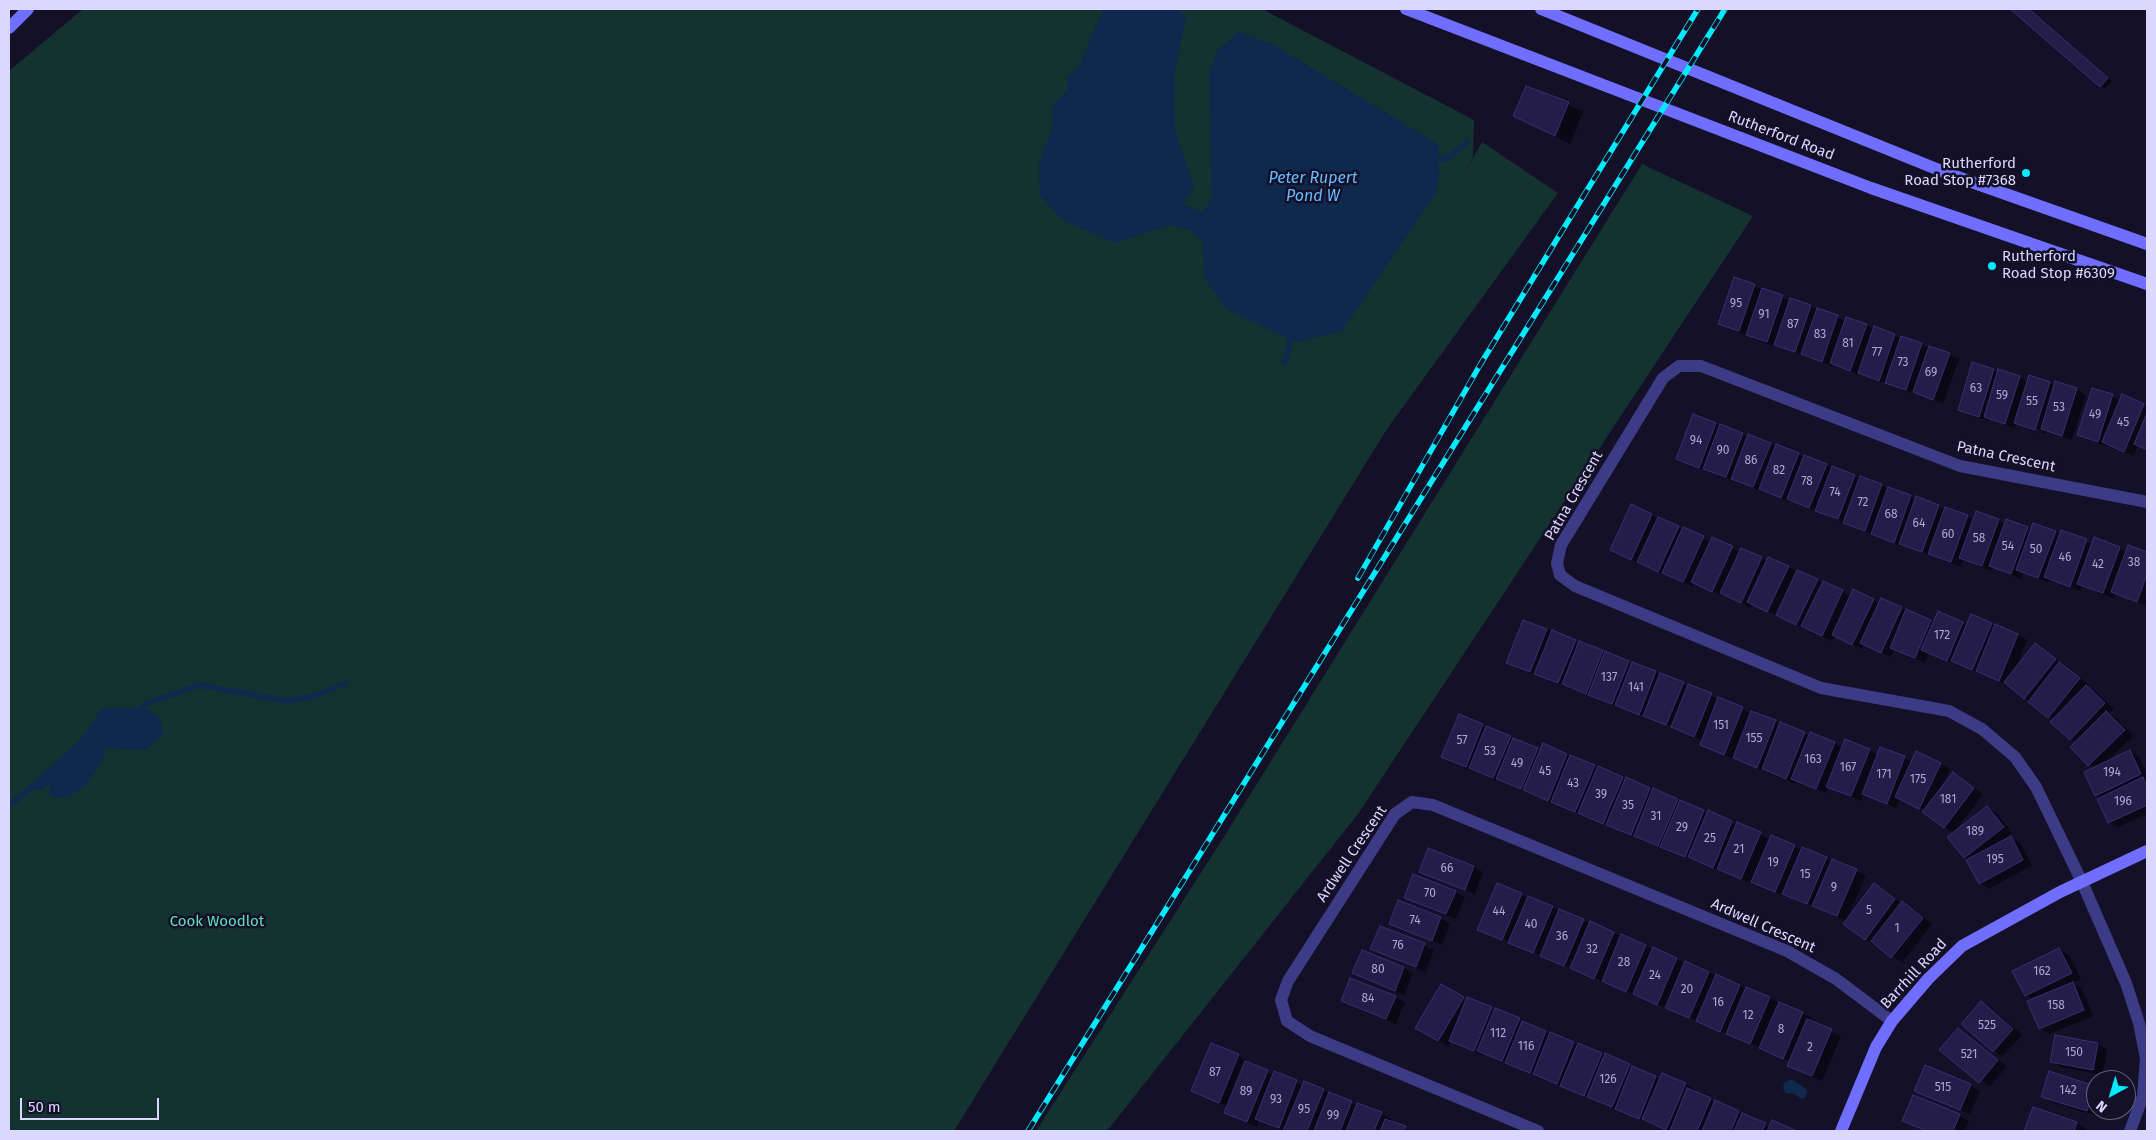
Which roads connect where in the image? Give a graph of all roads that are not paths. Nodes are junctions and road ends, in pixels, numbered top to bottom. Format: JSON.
{"nodes":[{"id":1,"x":28,"y":9,"type":"edge"},
{"id":2,"x":1406,"y":9,"type":"edge"},
{"id":3,"x":1541,"y":9,"type":"edge"},
{"id":4,"x":9,"y":28,"type":"edge"},
{"id":5,"x":2147,"y":244,"type":"edge"},
{"id":6,"x":2147,"y":284,"type":"edge"},
{"id":7,"x":2147,"y":502,"type":"edge"},
{"id":8,"x":2147,"y":850,"type":"edge"},
{"id":9,"x":2082,"y":882,"type":"junction"},
{"id":10,"x":1892,"y":1021,"type":"junction"},
{"id":11,"x":1538,"y":1131,"type":"edge"},
{"id":12,"x":1841,"y":1131,"type":"edge"},
{"id":13,"x":2130,"y":1131,"type":"edge"}],
"edges":[{"from":1,"to":4,"type":"main road"},
{"from":2,"to":6,"type":"main road","name":"Rutherford Road"},
{"from":3,"to":5,"type":"main road","name":"Rutherford Road"},
{"from":7,"to":9,"type":"street","name":"Patna Crescent"},
{"from":8,"to":9,"type":"main road","name":"Barrhill Road"},
{"from":9,"to":10,"type":"main road","name":"Barrhill Road"},
{"from":9,"to":13,"type":"street","name":"Patna Crescent"},
{"from":10,"to":11,"type":"street","name":"Ardwell Crescent"},
{"from":10,"to":12,"type":"main road","name":"Barrhill Road"}]}
